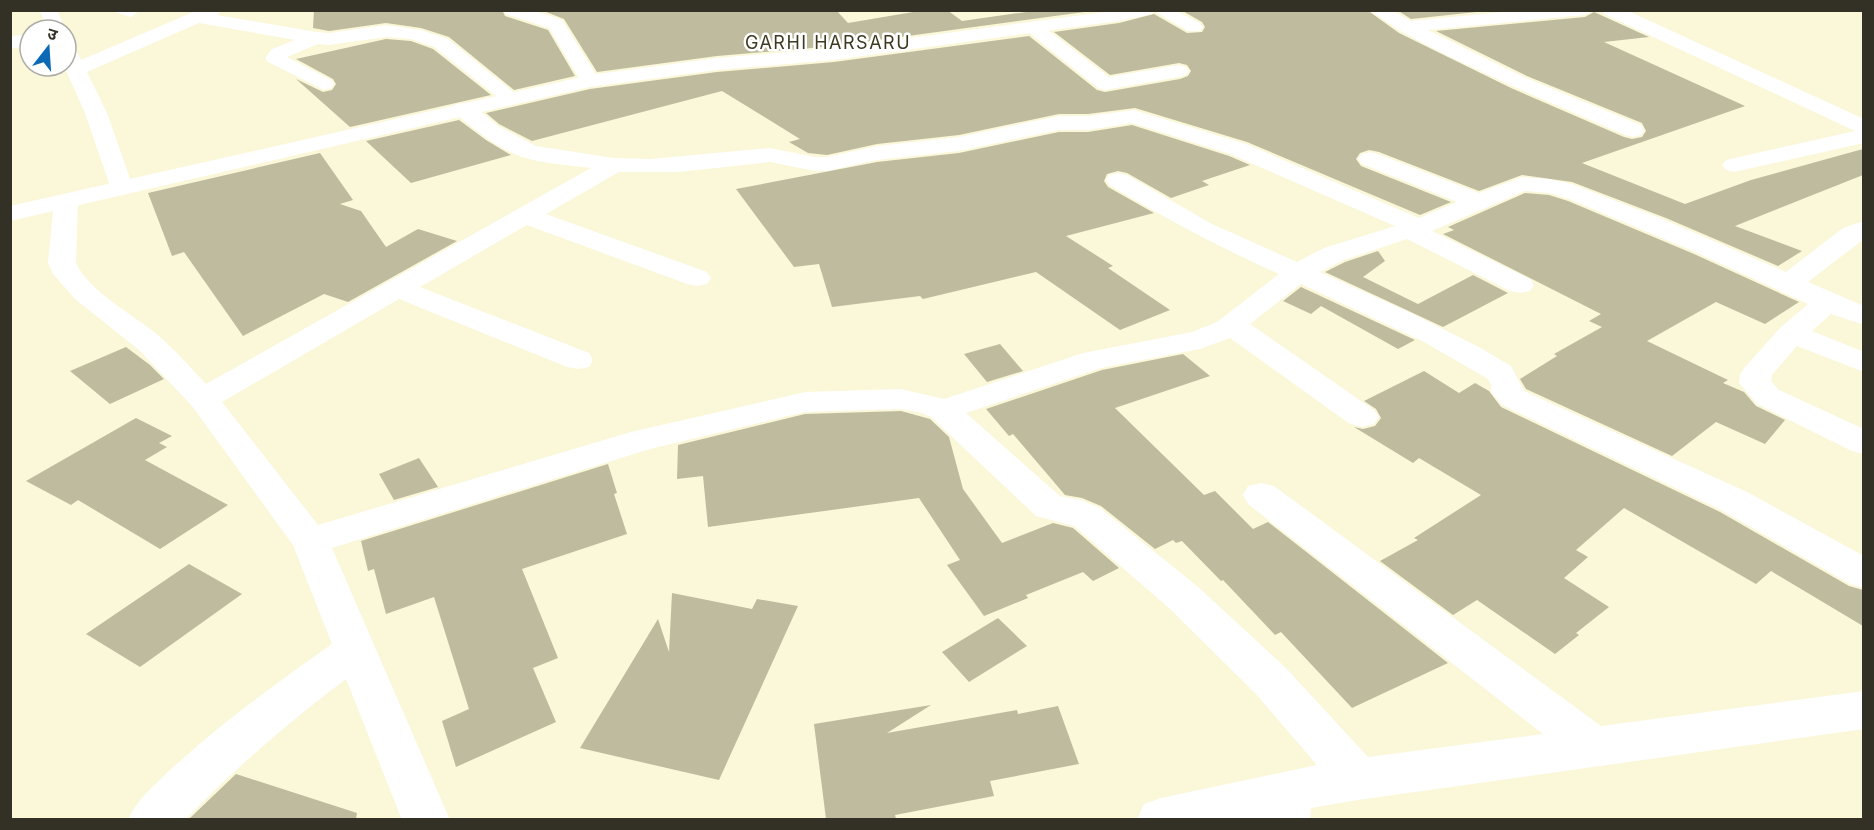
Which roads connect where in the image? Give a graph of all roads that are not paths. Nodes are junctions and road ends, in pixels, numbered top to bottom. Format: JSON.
{"nodes":[{"id":1,"x":116,"y":10,"type":"edge"},
{"id":2,"x":512,"y":10,"type":"edge"},
{"id":3,"x":1146,"y":10,"type":"edge"},
{"id":4,"x":1160,"y":10,"type":"edge"},
{"id":5,"x":1377,"y":10,"type":"edge"},
{"id":6,"x":1585,"y":10,"type":"edge"},
{"id":7,"x":1610,"y":10,"type":"edge"},
{"id":8,"x":131,"y":13,"type":"dead end"},
{"id":9,"x":1114,"y":13,"type":"edge"},
{"id":10,"x":205,"y":14,"type":"edge"},
{"id":11,"x":1034,"y":27,"type":"junction"},
{"id":12,"x":1194,"y":27,"type":"dead end"},
{"id":13,"x":1406,"y":27,"type":"junction"},
{"id":14,"x":316,"y":38,"type":"junction"},
{"id":15,"x":78,"y":57,"type":"edge"},
{"id":16,"x":1179,"y":71,"type":"dead end"},
{"id":17,"x":78,"y":74,"type":"edge"},
{"id":18,"x":590,"y":81,"type":"junction"},
{"id":19,"x":324,"y":84,"type":"dead end"},
{"id":20,"x":1105,"y":84,"type":"junction"},
{"id":21,"x":512,"y":99,"type":"junction"},
{"id":22,"x":464,"y":110,"type":"junction"},
{"id":23,"x":1134,"y":116,"type":"junction"},
{"id":24,"x":1863,"y":127,"type":"edge"},
{"id":25,"x":1633,"y":130,"type":"dead end"},
{"id":26,"x":1863,"y":136,"type":"edge"},
{"id":27,"x":1370,"y":159,"type":"dead end"},
{"id":28,"x":614,"y":165,"type":"junction"},
{"id":29,"x":1734,"y":165,"type":"dead end"},
{"id":30,"x":1118,"y":180,"type":"dead end"},
{"id":31,"x":121,"y":187,"type":"junction"},
{"id":32,"x":66,"y":201,"type":"junction"},
{"id":33,"x":1479,"y":202,"type":"junction"},
{"id":34,"x":10,"y":214,"type":"edge"},
{"id":35,"x":524,"y":215,"type":"junction"},
{"id":36,"x":1414,"y":228,"type":"junction"},
{"id":37,"x":1863,"y":229,"type":"edge"},
{"id":38,"x":1299,"y":272,"type":"junction"},
{"id":39,"x":696,"y":278,"type":"dead end"},
{"id":40,"x":1789,"y":284,"type":"junction"},
{"id":41,"x":1520,"y":285,"type":"dead end"},
{"id":42,"x":396,"y":288,"type":"junction"},
{"id":43,"x":1827,"y":302,"type":"junction"},
{"id":44,"x":1863,"y":316,"type":"edge"},
{"id":45,"x":1232,"y":325,"type":"junction"},
{"id":46,"x":1792,"y":333,"type":"junction"},
{"id":47,"x":578,"y":360,"type":"dead end"},
{"id":48,"x":1863,"y":363,"type":"edge"},
{"id":49,"x":203,"y":399,"type":"junction"},
{"id":50,"x":942,"y":411,"type":"junction"},
{"id":51,"x":1362,"y":417,"type":"dead end"},
{"id":52,"x":1863,"y":443,"type":"edge"},
{"id":53,"x":1261,"y":495,"type":"dead end"},
{"id":54,"x":310,"y":541,"type":"junction"},
{"id":55,"x":1863,"y":574,"type":"edge"},
{"id":56,"x":356,"y":649,"type":"junction"},
{"id":57,"x":1863,"y":710,"type":"edge"},
{"id":58,"x":1593,"y":746,"type":"junction"},
{"id":59,"x":1358,"y":779,"type":"junction"},
{"id":60,"x":1287,"y":805,"type":"edge"},
{"id":61,"x":152,"y":819,"type":"edge"},
{"id":62,"x":426,"y":819,"type":"edge"},
{"id":63,"x":1161,"y":819,"type":"edge"}],
"edges":[{"from":1,"to":8,"type":"lane"},
{"from":2,"to":18,"type":"street"},
{"from":3,"to":9,"type":"street"},
{"from":4,"to":12,"type":"street"},
{"from":5,"to":13,"type":"street"},
{"from":6,"to":13,"type":"street"},
{"from":7,"to":24,"type":"street"},
{"from":9,"to":11,"type":"street"},
{"from":10,"to":14,"type":"street"},
{"from":10,"to":15,"type":"street"},
{"from":11,"to":18,"type":"street"},
{"from":11,"to":20,"type":"street"},
{"from":13,"to":25,"type":"street"},
{"from":14,"to":19,"type":"street"},
{"from":14,"to":21,"type":"street"},
{"from":16,"to":20,"type":"street"},
{"from":17,"to":31,"type":"street"},
{"from":18,"to":21,"type":"street"},
{"from":20,"to":23,"type":"street"},
{"from":21,"to":22,"type":"street"},
{"from":22,"to":28,"type":"street"},
{"from":22,"to":31,"type":"street"},
{"from":23,"to":28,"type":"street"},
{"from":23,"to":36,"type":"street"},
{"from":26,"to":29,"type":"street"},
{"from":27,"to":33,"type":"street"},
{"from":28,"to":35,"type":"street"},
{"from":30,"to":38,"type":"street"},
{"from":31,"to":32,"type":"street"},
{"from":32,"to":34,"type":"street"},
{"from":32,"to":49,"type":"street"},
{"from":33,"to":36,"type":"street"},
{"from":33,"to":40,"type":"street"},
{"from":35,"to":39,"type":"street"},
{"from":35,"to":42,"type":"street"},
{"from":36,"to":38,"type":"street"},
{"from":36,"to":41,"type":"street"},
{"from":37,"to":40,"type":"street"},
{"from":38,"to":45,"type":"street"},
{"from":38,"to":55,"type":"street"},
{"from":40,"to":43,"type":"street"},
{"from":42,"to":47,"type":"street"},
{"from":42,"to":49,"type":"street"},
{"from":43,"to":44,"type":"street"},
{"from":43,"to":46,"type":"street"},
{"from":45,"to":50,"type":"street"},
{"from":45,"to":51,"type":"street"},
{"from":46,"to":48,"type":"street"},
{"from":46,"to":52,"type":"street"},
{"from":49,"to":54,"type":"street"},
{"from":50,"to":54,"type":"street"},
{"from":50,"to":59,"type":"street"},
{"from":53,"to":58,"type":"street"},
{"from":54,"to":56,"type":"street"},
{"from":56,"to":61,"type":"street"},
{"from":56,"to":62,"type":"street"},
{"from":57,"to":58,"type":"street"},
{"from":58,"to":59,"type":"street"},
{"from":59,"to":60,"type":"street"},
{"from":60,"to":63,"type":"street"}]}
